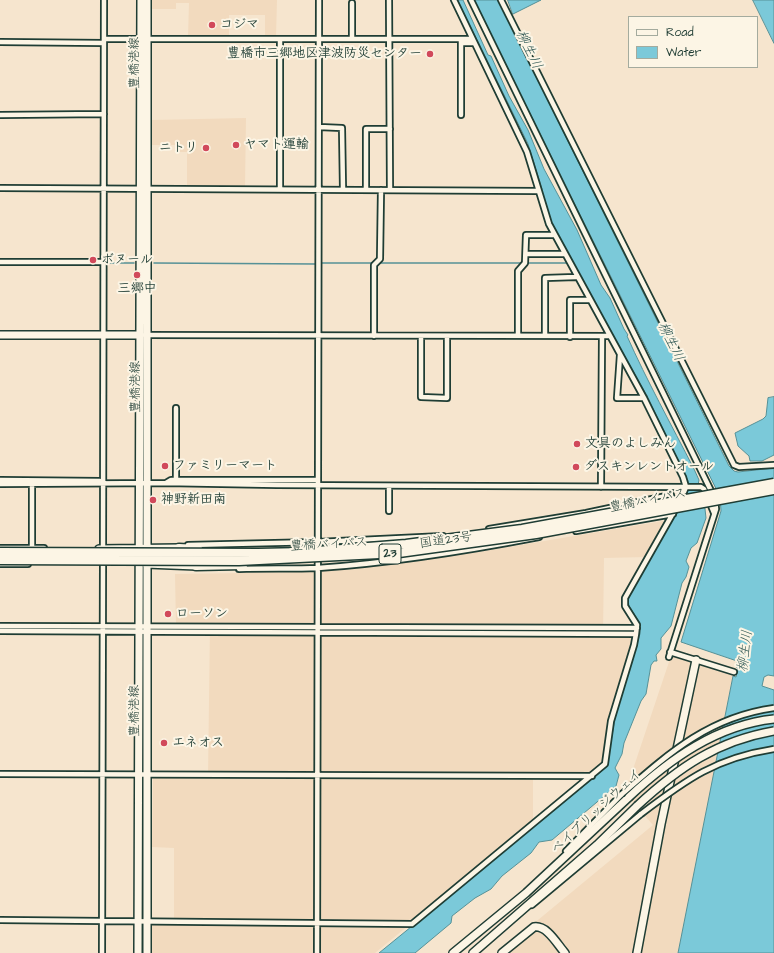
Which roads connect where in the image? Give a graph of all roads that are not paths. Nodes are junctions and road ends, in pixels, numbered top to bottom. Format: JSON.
{"nodes":[{"id":1,"x":104,"y":0,"type":"edge"},
{"id":2,"x":141,"y":0,"type":"edge"},
{"id":3,"x":148,"y":0,"type":"edge"},
{"id":4,"x":319,"y":0,"type":"edge"},
{"id":5,"x":389,"y":0,"type":"edge"},
{"id":6,"x":454,"y":0,"type":"edge"},
{"id":7,"x":471,"y":0,"type":"edge"},
{"id":8,"x":502,"y":0,"type":"edge"},
{"id":9,"x":352,"y":3,"type":"dead end"},
{"id":10,"x":144,"y":38,"type":"junction"},
{"id":11,"x":280,"y":39,"type":"junction"},
{"id":12,"x":319,"y":39,"type":"junction"},
{"id":13,"x":352,"y":39,"type":"junction"},
{"id":14,"x":389,"y":39,"type":"junction"},
{"id":15,"x":104,"y":41,"type":"junction"},
{"id":16,"x":461,"y":41,"type":"junction"},
{"id":17,"x":473,"y":41,"type":"junction"},
{"id":18,"x":0,"y":42,"type":"edge"},
{"id":19,"x":0,"y":114,"type":"edge"},
{"id":20,"x":104,"y":114,"type":"junction"},
{"id":21,"x":461,"y":115,"type":"dead end"},
{"id":22,"x":319,"y":127,"type":"junction"},
{"id":23,"x":390,"y":129,"type":"junction"},
{"id":24,"x":0,"y":188,"type":"edge"},
{"id":25,"x":104,"y":188,"type":"junction"},
{"id":26,"x":139,"y":188,"type":"junction"},
{"id":27,"x":148,"y":189,"type":"junction"},
{"id":28,"x":280,"y":189,"type":"junction"},
{"id":29,"x":319,"y":189,"type":"junction"},
{"id":30,"x":343,"y":189,"type":"junction"},
{"id":31,"x":390,"y":189,"type":"junction"},
{"id":32,"x":366,"y":190,"type":"junction"},
{"id":33,"x":381,"y":190,"type":"junction"},
{"id":34,"x":538,"y":191,"type":"junction"},
{"id":35,"x":554,"y":235,"type":"junction"},
{"id":36,"x":526,"y":254,"type":"junction"},
{"id":37,"x":564,"y":254,"type":"junction"},
{"id":38,"x":0,"y":262,"type":"edge"},
{"id":39,"x":103,"y":262,"type":"junction"},
{"id":40,"x":576,"y":277,"type":"junction"},
{"id":41,"x":589,"y":300,"type":"junction"},
{"id":42,"x":148,"y":334,"type":"junction"},
{"id":43,"x":0,"y":335,"type":"edge"},
{"id":44,"x":103,"y":335,"type":"junction"},
{"id":45,"x":139,"y":335,"type":"junction"},
{"id":46,"x":318,"y":336,"type":"junction"},
{"id":47,"x":374,"y":336,"type":"junction"},
{"id":48,"x":421,"y":336,"type":"junction"},
{"id":49,"x":447,"y":336,"type":"junction"},
{"id":50,"x":518,"y":336,"type":"junction"},
{"id":51,"x":545,"y":336,"type":"junction"},
{"id":52,"x":610,"y":336,"type":"junction"},
{"id":53,"x":570,"y":337,"type":"junction"},
{"id":54,"x":602,"y":337,"type":"junction"},
{"id":55,"x":620,"y":355,"type":"junction"},
{"id":56,"x":644,"y":398,"type":"junction"},
{"id":57,"x":176,"y":408,"type":"dead end"},
{"id":58,"x":774,"y":465,"type":"edge"},
{"id":59,"x":0,"y":480,"type":"edge"},
{"id":60,"x":16,"y":482,"type":"junction"},
{"id":61,"x":176,"y":482,"type":"junction"},
{"id":62,"x":30,"y":483,"type":"junction"},
{"id":63,"x":103,"y":483,"type":"junction"},
{"id":64,"x":138,"y":483,"type":"junction"},
{"id":65,"x":148,"y":483,"type":"junction"},
{"id":66,"x":318,"y":483,"type":"junction"},
{"id":67,"x":774,"y":483,"type":"edge"},
{"id":68,"x":0,"y":484,"type":"edge"},
{"id":69,"x":686,"y":485,"type":"junction"},
{"id":70,"x":389,"y":486,"type":"junction"},
{"id":71,"x":601,"y":486,"type":"junction"},
{"id":72,"x":670,"y":487,"type":"junction"},
{"id":73,"x":774,"y":490,"type":"edge"},
{"id":74,"x":671,"y":495,"type":"junction"},
{"id":75,"x":389,"y":511,"type":"dead end"},
{"id":76,"x":714,"y":513,"type":"junction"},
{"id":77,"x":673,"y":514,"type":"junction"},
{"id":78,"x":557,"y":518,"type":"junction"},
{"id":79,"x":560,"y":534,"type":"junction"},
{"id":80,"x":439,"y":536,"type":"junction"},
{"id":81,"x":318,"y":542,"type":"junction"},
{"id":82,"x":382,"y":546,"type":"junction"},
{"id":83,"x":0,"y":548,"type":"edge"},
{"id":84,"x":32,"y":548,"type":"junction"},
{"id":85,"x":103,"y":548,"type":"junction"},
{"id":86,"x":140,"y":548,"type":"junction"},
{"id":87,"x":148,"y":548,"type":"junction"},
{"id":88,"x":179,"y":548,"type":"junction"},
{"id":89,"x":67,"y":549,"type":"junction"},
{"id":90,"x":0,"y":552,"type":"edge"},
{"id":91,"x":399,"y":553,"type":"junction"},
{"id":92,"x":442,"y":553,"type":"junction"},
{"id":93,"x":0,"y":560,"type":"edge"},
{"id":94,"x":0,"y":564,"type":"edge"},
{"id":95,"x":67,"y":564,"type":"junction"},
{"id":96,"x":103,"y":564,"type":"junction"},
{"id":97,"x":140,"y":564,"type":"junction"},
{"id":98,"x":148,"y":564,"type":"junction"},
{"id":99,"x":196,"y":566,"type":"junction"},
{"id":100,"x":317,"y":568,"type":"junction"},
{"id":101,"x":0,"y":626,"type":"edge"},
{"id":102,"x":16,"y":628,"type":"junction"},
{"id":103,"x":102,"y":629,"type":"junction"},
{"id":104,"x":139,"y":629,"type":"junction"},
{"id":105,"x":147,"y":629,"type":"junction"},
{"id":106,"x":316,"y":630,"type":"junction"},
{"id":107,"x":0,"y":631,"type":"edge"},
{"id":108,"x":637,"y":631,"type":"junction"},
{"id":109,"x":696,"y":660,"type":"junction"},
{"id":110,"x":734,"y":672,"type":"dead end"},
{"id":111,"x":774,"y":708,"type":"edge"},
{"id":112,"x":774,"y":719,"type":"edge"},
{"id":113,"x":774,"y":731,"type":"edge"},
{"id":114,"x":774,"y":749,"type":"edge"},
{"id":115,"x":0,"y":774,"type":"edge"},
{"id":116,"x":102,"y":774,"type":"junction"},
{"id":117,"x":138,"y":774,"type":"junction"},
{"id":118,"x":147,"y":775,"type":"junction"},
{"id":119,"x":318,"y":775,"type":"junction"},
{"id":120,"x":592,"y":776,"type":"junction"},
{"id":121,"x":626,"y":796,"type":"junction"},
{"id":122,"x":520,"y":913,"type":"junction"},
{"id":123,"x":0,"y":920,"type":"edge"},
{"id":124,"x":102,"y":921,"type":"junction"},
{"id":125,"x":138,"y":921,"type":"junction"},
{"id":126,"x":147,"y":921,"type":"junction"},
{"id":127,"x":317,"y":922,"type":"junction"},
{"id":128,"x":102,"y":953,"type":"edge"},
{"id":129,"x":138,"y":953,"type":"edge"},
{"id":130,"x":147,"y":953,"type":"edge"},
{"id":131,"x":317,"y":953,"type":"edge"},
{"id":132,"x":453,"y":953,"type":"edge"},
{"id":133,"x":474,"y":953,"type":"edge"},
{"id":134,"x":502,"y":953,"type":"edge"},
{"id":135,"x":565,"y":953,"type":"edge"},
{"id":136,"x":637,"y":953,"type":"edge"}],
"edges":[{"from":1,"to":15,"type":"street"},
{"from":2,"to":10,"type":"street","name":"豊橋港線"},
{"from":3,"to":10,"type":"street","name":"豊橋港線"},
{"from":4,"to":12,"type":"street"},
{"from":5,"to":14,"type":"street"},
{"from":6,"to":17,"type":"street"},
{"from":7,"to":76,"type":"street"},
{"from":8,"to":58,"type":"street"},
{"from":9,"to":13,"type":"street"},
{"from":10,"to":11,"type":"street"},
{"from":10,"to":15,"type":"street"},
{"from":10,"to":26,"type":"street","name":"豊橋港線"},
{"from":10,"to":27,"type":"street","name":"豊橋港線"},
{"from":11,"to":12,"type":"street"},
{"from":11,"to":28,"type":"street"},
{"from":12,"to":13,"type":"street"},
{"from":12,"to":22,"type":"street"},
{"from":13,"to":14,"type":"street"},
{"from":14,"to":16,"type":"street"},
{"from":14,"to":23,"type":"street"},
{"from":15,"to":18,"type":"street"},
{"from":15,"to":20,"type":"street"},
{"from":16,"to":17,"type":"street"},
{"from":16,"to":21,"type":"street"},
{"from":17,"to":34,"type":"street"},
{"from":19,"to":20,"type":"street"},
{"from":20,"to":25,"type":"street"},
{"from":22,"to":29,"type":"street"},
{"from":22,"to":30,"type":"street"},
{"from":23,"to":31,"type":"street"},
{"from":23,"to":32,"type":"street"},
{"from":24,"to":25,"type":"street"},
{"from":25,"to":26,"type":"street"},
{"from":25,"to":39,"type":"street"},
{"from":26,"to":27,"type":"street"},
{"from":26,"to":45,"type":"street","name":"豊橋港線"},
{"from":27,"to":28,"type":"street"},
{"from":27,"to":42,"type":"street","name":"豊橋港線"},
{"from":28,"to":29,"type":"street"},
{"from":29,"to":30,"type":"street"},
{"from":29,"to":46,"type":"street"},
{"from":30,"to":32,"type":"street"},
{"from":31,"to":33,"type":"street"},
{"from":31,"to":34,"type":"street"},
{"from":32,"to":33,"type":"street"},
{"from":33,"to":47,"type":"street"},
{"from":34,"to":35,"type":"street"},
{"from":35,"to":36,"type":"street"},
{"from":35,"to":37,"type":"street"},
{"from":36,"to":37,"type":"street"},
{"from":36,"to":50,"type":"street"},
{"from":37,"to":40,"type":"street"},
{"from":38,"to":39,"type":"street"},
{"from":39,"to":44,"type":"street"},
{"from":40,"to":41,"type":"street"},
{"from":40,"to":51,"type":"street"},
{"from":41,"to":52,"type":"street"},
{"from":41,"to":53,"type":"street"},
{"from":42,"to":45,"type":"street"},
{"from":42,"to":46,"type":"street"},
{"from":42,"to":65,"type":"street","name":"豊橋港線"},
{"from":43,"to":44,"type":"street"},
{"from":44,"to":45,"type":"street"},
{"from":44,"to":63,"type":"street"},
{"from":45,"to":64,"type":"street","name":"豊橋港線"},
{"from":46,"to":47,"type":"street"},
{"from":46,"to":66,"type":"street"},
{"from":47,"to":48,"type":"street"},
{"from":48,"to":49,"type":"street"},
{"from":48,"to":49,"type":"street"},
{"from":49,"to":50,"type":"street"},
{"from":50,"to":51,"type":"street"},
{"from":51,"to":53,"type":"street"},
{"from":52,"to":54,"type":"street"},
{"from":52,"to":55,"type":"street"},
{"from":53,"to":54,"type":"street"},
{"from":54,"to":71,"type":"street"},
{"from":55,"to":56,"type":"street"},
{"from":55,"to":56,"type":"street"},
{"from":56,"to":69,"type":"street"},
{"from":57,"to":61,"type":"street"},
{"from":59,"to":60,"type":"street"},
{"from":60,"to":62,"type":"street"},
{"from":60,"to":68,"type":"street"},
{"from":61,"to":65,"type":"street"},
{"from":61,"to":66,"type":"street"},
{"from":62,"to":63,"type":"street"},
{"from":62,"to":84,"type":"street"},
{"from":63,"to":64,"type":"street"},
{"from":63,"to":85,"type":"street"},
{"from":64,"to":65,"type":"street"},
{"from":64,"to":86,"type":"street","name":"豊橋港線"},
{"from":65,"to":87,"type":"street","name":"豊橋港線"},
{"from":66,"to":70,"type":"street"},
{"from":66,"to":81,"type":"street"},
{"from":67,"to":82,"type":"highway","name":"豊橋バイパス","number":"23","bridge":true},
{"from":69,"to":72,"type":"street"},
{"from":69,"to":76,"type":"street"},
{"from":69,"to":77,"type":"street"},
{"from":70,"to":71,"type":"street"},
{"from":70,"to":75,"type":"street"},
{"from":71,"to":72,"type":"street"},
{"from":72,"to":74,"type":"street"},
{"from":73,"to":91,"type":"highway","name":"豊橋バイパス","number":"23","bridge":true},
{"from":74,"to":77,"type":"street"},
{"from":74,"to":78,"type":"street"},
{"from":76,"to":109,"type":"street"},
{"from":77,"to":79,"type":"street","name":"国道23号","number":"23"},
{"from":77,"to":108,"type":"street"},
{"from":78,"to":79,"type":"street"},
{"from":78,"to":80,"type":"street"},
{"from":79,"to":92,"type":"street","name":"国道23号","number":"23"},
{"from":80,"to":81,"type":"street"},
{"from":80,"to":92,"type":"street"},
{"from":81,"to":88,"type":"street"},
{"from":81,"to":100,"type":"street"},
{"from":82,"to":88,"type":"highway","number":"23","bridge":true},
{"from":82,"to":90,"type":"highway","name":"豊橋バイパス","number":"23","bridge":true},
{"from":83,"to":84,"type":"street"},
{"from":84,"to":89,"type":"street"},
{"from":85,"to":86,"type":"street"},
{"from":85,"to":89,"type":"street"},
{"from":86,"to":87,"type":"street"},
{"from":86,"to":97,"type":"street","name":"豊橋港線"},
{"from":87,"to":88,"type":"street"},
{"from":87,"to":98,"type":"street","name":"豊橋港線"},
{"from":89,"to":95,"type":"street"},
{"from":91,"to":93,"type":"highway","name":"豊橋バイパス","number":"23","bridge":true},
{"from":91,"to":99,"type":"highway","number":"23","bridge":true},
{"from":92,"to":100,"type":"street","name":"国道23号","number":"23"},
{"from":94,"to":95,"type":"street"},
{"from":95,"to":96,"type":"street"},
{"from":96,"to":97,"type":"street"},
{"from":96,"to":103,"type":"street"},
{"from":97,"to":98,"type":"street"},
{"from":97,"to":104,"type":"street","name":"豊橋港線"},
{"from":98,"to":99,"type":"street"},
{"from":98,"to":105,"type":"street","name":"豊橋港線"},
{"from":99,"to":100,"type":"street","name":"国道23号","number":"23"},
{"from":100,"to":106,"type":"street"},
{"from":101,"to":102,"type":"street"},
{"from":102,"to":103,"type":"street"},
{"from":102,"to":107,"type":"street"},
{"from":103,"to":104,"type":"street"},
{"from":103,"to":116,"type":"street"},
{"from":104,"to":105,"type":"street"},
{"from":104,"to":117,"type":"street","name":"豊橋港線"},
{"from":105,"to":106,"type":"street"},
{"from":105,"to":118,"type":"street","name":"豊橋港線"},
{"from":106,"to":108,"type":"street"},
{"from":106,"to":119,"type":"street"},
{"from":108,"to":120,"type":"street"},
{"from":109,"to":110,"type":"street"},
{"from":109,"to":136,"type":"street"},
{"from":111,"to":121,"type":"street","bridge":true},
{"from":112,"to":121,"type":"street","name":"ベイブリッジウェイ","bridge":true},
{"from":113,"to":122,"type":"street","name":"ベイブリッジウェイ","bridge":true},
{"from":114,"to":122,"type":"street","bridge":true},
{"from":115,"to":116,"type":"street"},
{"from":116,"to":117,"type":"street"},
{"from":116,"to":124,"type":"street"},
{"from":117,"to":118,"type":"street"},
{"from":117,"to":125,"type":"street","name":"豊橋港線"},
{"from":118,"to":119,"type":"street"},
{"from":118,"to":126,"type":"street","name":"豊橋港線"},
{"from":119,"to":120,"type":"street"},
{"from":119,"to":127,"type":"street"},
{"from":120,"to":127,"type":"street"},
{"from":121,"to":132,"type":"street","name":"ベイブリッジウェイ"},
{"from":122,"to":133,"type":"street","name":"ベイブリッジウェイ"},
{"from":123,"to":124,"type":"street"},
{"from":124,"to":125,"type":"street"},
{"from":124,"to":128,"type":"street"},
{"from":125,"to":126,"type":"street"},
{"from":125,"to":129,"type":"street","name":"豊橋港線"},
{"from":126,"to":127,"type":"street"},
{"from":126,"to":130,"type":"street","name":"豊橋港線"},
{"from":127,"to":131,"type":"street"},
{"from":134,"to":135,"type":"street"}]}
